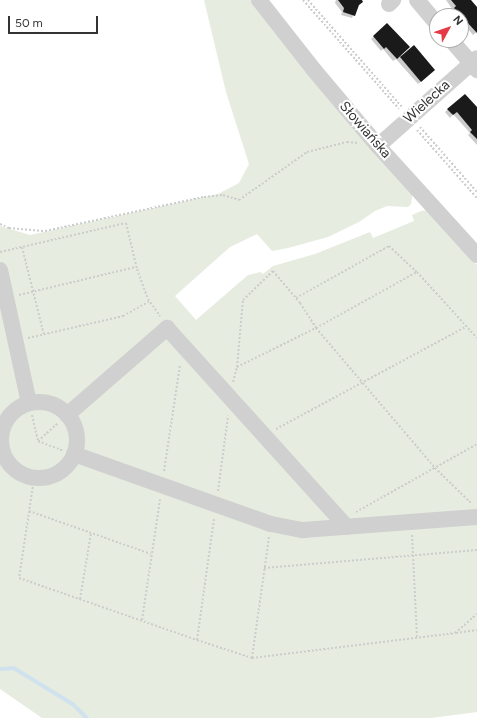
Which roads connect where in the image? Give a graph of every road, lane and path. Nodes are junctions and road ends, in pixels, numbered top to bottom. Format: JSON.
{"nodes":[{"id":1,"x":259,"y":0,"type":"edge"},
{"id":2,"x":303,"y":0,"type":"edge"},
{"id":3,"x":308,"y":0,"type":"edge"},
{"id":4,"x":417,"y":0,"type":"edge"},
{"id":5,"x":429,"y":14,"type":"edge"},
{"id":6,"x":459,"y":48,"type":"edge"},
{"id":7,"x":475,"y":64,"type":"edge"},
{"id":8,"x":409,"y":118,"type":"junction"},
{"id":9,"x":376,"y":143,"type":"junction"},
{"id":10,"x":477,"y":192,"type":"edge"},
{"id":11,"x":477,"y":198,"type":"edge"},
{"id":12,"x":0,"y":224,"type":"edge"},
{"id":13,"x":22,"y":247,"type":"junction"},
{"id":14,"x":0,"y":252,"type":"edge"},
{"id":15,"x":477,"y":255,"type":"edge"},
{"id":16,"x":136,"y":267,"type":"junction"},
{"id":17,"x":0,"y":270,"type":"edge"},
{"id":18,"x":417,"y":272,"type":"junction"},
{"id":19,"x":33,"y":291,"type":"junction"},
{"id":20,"x":6,"y":298,"type":"junction"},
{"id":21,"x":296,"y":298,"type":"junction"},
{"id":22,"x":150,"y":301,"type":"junction"},
{"id":23,"x":467,"y":326,"type":"junction"},
{"id":24,"x":167,"y":328,"type":"junction"},
{"id":25,"x":316,"y":328,"type":"junction"},
{"id":26,"x":44,"y":335,"type":"junction"},
{"id":27,"x":477,"y":338,"type":"edge"},
{"id":28,"x":15,"y":341,"type":"junction"},
{"id":29,"x":237,"y":367,"type":"junction"},
{"id":30,"x":362,"y":382,"type":"junction"},
{"id":31,"x":230,"y":398,"type":"junction"},
{"id":32,"x":29,"y":403,"type":"junction"},
{"id":33,"x":67,"y":415,"type":"junction"},
{"id":34,"x":2,"y":426,"type":"edge"},
{"id":35,"x":263,"y":436,"type":"junction"},
{"id":36,"x":38,"y":441,"type":"junction"},
{"id":37,"x":477,"y":444,"type":"edge"},
{"id":38,"x":74,"y":454,"type":"junction"},
{"id":39,"x":435,"y":468,"type":"junction"},
{"id":40,"x":34,"y":479,"type":"junction"},
{"id":41,"x":216,"y":505,"type":"junction"},
{"id":42,"x":29,"y":511,"type":"junction"},
{"id":43,"x":475,"y":511,"type":"edge"},
{"id":44,"x":412,"y":522,"type":"junction"},
{"id":45,"x":271,"y":524,"type":"junction"},
{"id":46,"x":343,"y":524,"type":"junction"},
{"id":47,"x":91,"y":533,"type":"junction"},
{"id":48,"x":477,"y":550,"type":"edge"},
{"id":49,"x":152,"y":554,"type":"dead end"},
{"id":50,"x":413,"y":556,"type":"junction"},
{"id":51,"x":264,"y":568,"type":"junction"},
{"id":52,"x":80,"y":599,"type":"junction"},
{"id":53,"x":477,"y":614,"type":"edge"},
{"id":54,"x":477,"y":630,"type":"edge"},
{"id":55,"x":455,"y":633,"type":"junction"},
{"id":56,"x":417,"y":637,"type":"junction"},
{"id":57,"x":197,"y":640,"type":"junction"},
{"id":58,"x":252,"y":658,"type":"junction"}],
"edges":[{"from":1,"to":9,"type":"street","name":"Słowiańska"},
{"from":2,"to":8,"type":"path"},
{"from":3,"to":8,"type":"path"},
{"from":4,"to":5,"type":"street"},
{"from":6,"to":7,"type":"street"},
{"from":7,"to":8,"type":"street","name":"Wielecka"},
{"from":8,"to":9,"type":"street","name":"Wielecka"},
{"from":8,"to":10,"type":"path"},
{"from":8,"to":11,"type":"path"},
{"from":9,"to":12,"type":"path"},
{"from":9,"to":15,"type":"street","name":"Słowiańska"},
{"from":13,"to":14,"type":"path"},
{"from":13,"to":16,"type":"path"},
{"from":13,"to":19,"type":"path"},
{"from":16,"to":19,"type":"path"},
{"from":16,"to":22,"type":"path"},
{"from":17,"to":20,"type":"street"},
{"from":18,"to":21,"type":"path"},
{"from":18,"to":23,"type":"path"},
{"from":18,"to":25,"type":"path"},
{"from":19,"to":20,"type":"path"},
{"from":19,"to":26,"type":"path"},
{"from":20,"to":28,"type":"street"},
{"from":21,"to":25,"type":"path"},
{"from":21,"to":29,"type":"path"},
{"from":22,"to":24,"type":"path"},
{"from":22,"to":26,"type":"path"},
{"from":23,"to":27,"type":"path"},
{"from":23,"to":30,"type":"path"},
{"from":24,"to":31,"type":"street"},
{"from":24,"to":33,"type":"street"},
{"from":25,"to":29,"type":"path"},
{"from":25,"to":30,"type":"path"},
{"from":26,"to":28,"type":"path"},
{"from":28,"to":32,"type":"street"},
{"from":29,"to":31,"type":"path"},
{"from":30,"to":35,"type":"path"},
{"from":30,"to":39,"type":"path"},
{"from":31,"to":35,"type":"street"},
{"from":31,"to":41,"type":"path"},
{"from":32,"to":33,"type":"street"},
{"from":32,"to":34,"type":"street"},
{"from":32,"to":36,"type":"path"},
{"from":33,"to":36,"type":"path"},
{"from":33,"to":38,"type":"street"},
{"from":34,"to":40,"type":"street"},
{"from":35,"to":46,"type":"street"},
{"from":36,"to":38,"type":"path"},
{"from":37,"to":39,"type":"path"},
{"from":38,"to":40,"type":"street"},
{"from":38,"to":41,"type":"street"},
{"from":39,"to":43,"type":"path"},
{"from":39,"to":46,"type":"path"},
{"from":40,"to":42,"type":"path"},
{"from":41,"to":45,"type":"street"},
{"from":41,"to":57,"type":"path"},
{"from":42,"to":47,"type":"path"},
{"from":42,"to":52,"type":"path"},
{"from":43,"to":44,"type":"street"},
{"from":44,"to":46,"type":"street"},
{"from":44,"to":50,"type":"path"},
{"from":45,"to":46,"type":"street"},
{"from":45,"to":51,"type":"path"},
{"from":47,"to":49,"type":"path"},
{"from":47,"to":52,"type":"path"},
{"from":48,"to":50,"type":"path"},
{"from":50,"to":51,"type":"path"},
{"from":50,"to":56,"type":"path"},
{"from":51,"to":58,"type":"path"},
{"from":52,"to":57,"type":"path"},
{"from":53,"to":55,"type":"path"},
{"from":54,"to":55,"type":"path"},
{"from":55,"to":56,"type":"path"},
{"from":56,"to":58,"type":"path"},
{"from":57,"to":58,"type":"path"}]}
